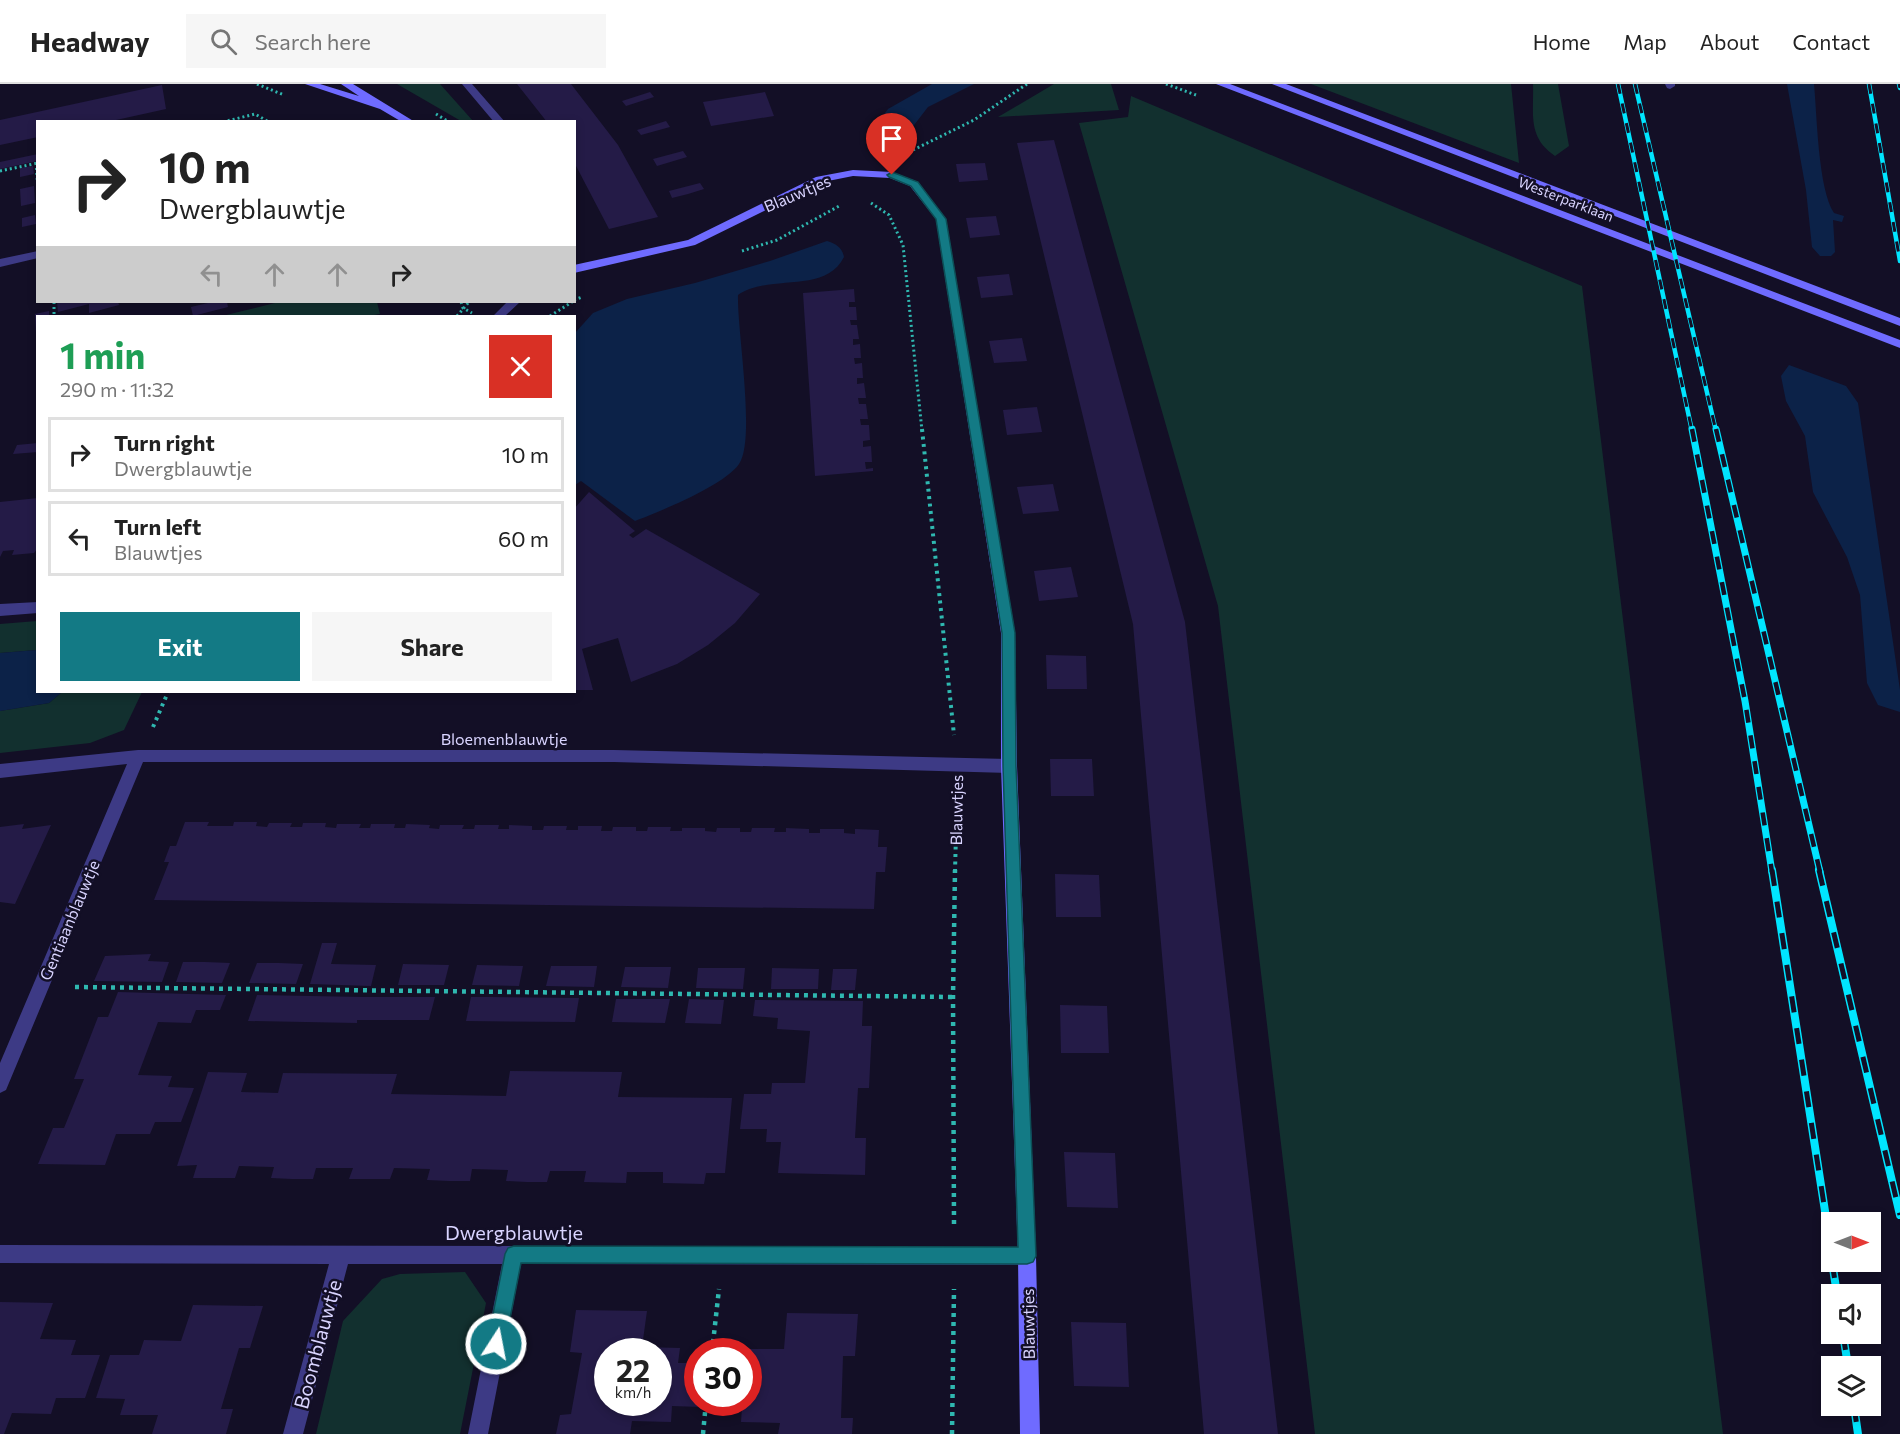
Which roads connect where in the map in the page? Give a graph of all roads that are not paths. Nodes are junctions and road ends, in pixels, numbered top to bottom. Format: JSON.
{"nodes":[{"id":1,"x":310,"y":84,"type":"edge"},
{"id":2,"x":346,"y":84,"type":"edge"},
{"id":3,"x":466,"y":84,"type":"edge"},
{"id":4,"x":1221,"y":84,"type":"edge"},
{"id":5,"x":1277,"y":84,"type":"edge"},
{"id":6,"x":382,"y":106,"type":"junction"},
{"id":7,"x":406,"y":120,"type":"edge"},
{"id":8,"x":498,"y":120,"type":"edge"},
{"id":9,"x":36,"y":254,"type":"edge"},
{"id":10,"x":0,"y":262,"type":"edge"},
{"id":11,"x":577,"y":266,"type":"edge"},
{"id":12,"x":513,"y":303,"type":"edge"},
{"id":13,"x":499,"y":315,"type":"edge"},
{"id":14,"x":1900,"y":322,"type":"edge"},
{"id":15,"x":1900,"y":344,"type":"edge"},
{"id":16,"x":36,"y":607,"type":"edge"},
{"id":17,"x":0,"y":610,"type":"edge"},
{"id":18,"x":138,"y":756,"type":"junction"},
{"id":19,"x":1010,"y":766,"type":"junction"},
{"id":20,"x":0,"y":771,"type":"edge"},
{"id":21,"x":0,"y":1084,"type":"edge"},
{"id":22,"x":0,"y":1254,"type":"edge"},
{"id":23,"x":341,"y":1254,"type":"junction"},
{"id":24,"x":514,"y":1254,"type":"junction"},
{"id":25,"x":1027,"y":1256,"type":"junction"},
{"id":26,"x":293,"y":1434,"type":"edge"},
{"id":27,"x":478,"y":1434,"type":"edge"},
{"id":28,"x":1030,"y":1434,"type":"edge"}],
"edges":[{"from":1,"to":6,"type":"street"},
{"from":2,"to":6,"type":"street"},
{"from":3,"to":8,"type":"street"},
{"from":4,"to":15,"type":"street","name":"Westerparklaan"},
{"from":5,"to":14,"type":"street","name":"Westerparklaan"},
{"from":6,"to":7,"type":"street"},
{"from":9,"to":10,"type":"street"},
{"from":11,"to":19,"type":"street","name":"Blauwtjes"},
{"from":12,"to":13,"type":"street"},
{"from":16,"to":17,"type":"street"},
{"from":18,"to":19,"type":"street","name":"Bloemenblauwtje"},
{"from":18,"to":20,"type":"street","name":"Bloemenblauwtje"},
{"from":18,"to":21,"type":"street","name":"Gentiaanblauwtje"},
{"from":19,"to":25,"type":"street","name":"Blauwtjes"},
{"from":22,"to":23,"type":"street","name":"Dwergblauwtje"},
{"from":23,"to":24,"type":"street","name":"Dwergblauwtje"},
{"from":23,"to":26,"type":"street","name":"Boomblauwtje"},
{"from":24,"to":25,"type":"street","name":"Dwergblauwtje"},
{"from":24,"to":27,"type":"street"},
{"from":25,"to":28,"type":"street","name":"Blauwtjes"}]}
